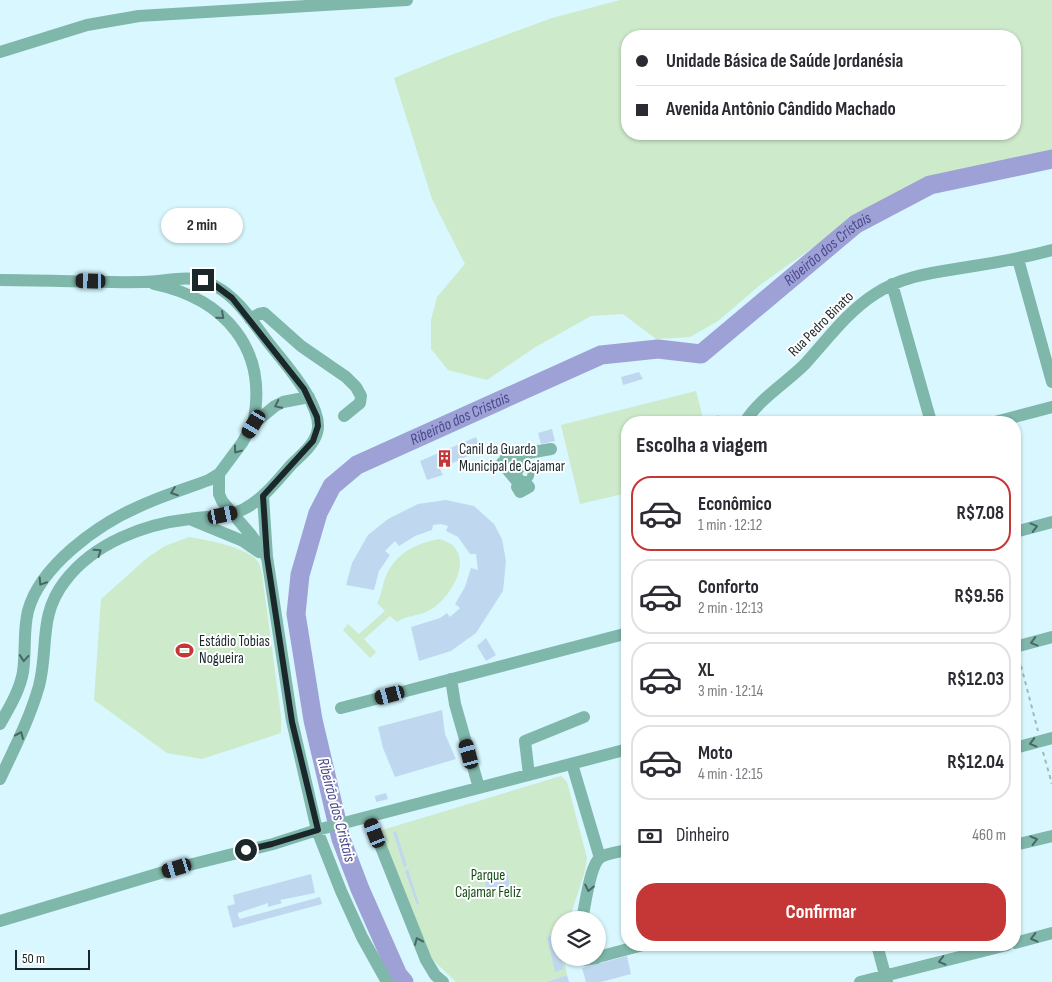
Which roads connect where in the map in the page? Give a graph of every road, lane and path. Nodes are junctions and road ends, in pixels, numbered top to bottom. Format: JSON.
{"nodes":[{"id":1,"x":408,"y":0,"type":"edge"},
{"id":2,"x":0,"y":52,"type":"edge"},
{"id":3,"x":1052,"y":250,"type":"edge"},
{"id":4,"x":1018,"y":259,"type":"junction"},
{"id":5,"x":0,"y":280,"type":"edge"},
{"id":6,"x":146,"y":282,"type":"junction"},
{"id":7,"x":892,"y":284,"type":"junction"},
{"id":8,"x":250,"y":319,"type":"junction"},
{"id":9,"x":1052,"y":382,"type":"edge"},
{"id":10,"x":309,"y":397,"type":"junction"},
{"id":11,"x":1052,"y":408,"type":"edge"},
{"id":12,"x":344,"y":416,"type":"dead end"},
{"id":13,"x":749,"y":416,"type":"edge"},
{"id":14,"x":929,"y":416,"type":"edge"},
{"id":15,"x":1019,"y":416,"type":"edge"},
{"id":16,"x":254,"y":424,"type":"junction"},
{"id":17,"x":551,"y":449,"type":"dead end"},
{"id":18,"x":219,"y":474,"type":"junction"},
{"id":19,"x":263,"y":496,"type":"junction"},
{"id":20,"x":520,"y":498,"type":"dead end"},
{"id":21,"x":233,"y":512,"type":"junction"},
{"id":22,"x":190,"y":519,"type":"junction"},
{"id":23,"x":1052,"y":522,"type":"edge"},
{"id":24,"x":1021,"y":530,"type":"edge"},
{"id":25,"x":266,"y":556,"type":"junction"},
{"id":26,"x":621,"y":635,"type":"edge"},
{"id":27,"x":1052,"y":637,"type":"edge"},
{"id":28,"x":1021,"y":646,"type":"edge"},
{"id":29,"x":1021,"y":662,"type":"edge"},
{"id":30,"x":451,"y":679,"type":"junction"},
{"id":31,"x":340,"y":708,"type":"dead end"},
{"id":32,"x":584,"y":718,"type":"dead end"},
{"id":33,"x":0,"y":724,"type":"edge"},
{"id":34,"x":1046,"y":740,"type":"edge"},
{"id":35,"x":1021,"y":746,"type":"edge"},
{"id":36,"x":621,"y":751,"type":"edge"},
{"id":37,"x":572,"y":764,"type":"junction"},
{"id":38,"x":529,"y":775,"type":"junction"},
{"id":39,"x":0,"y":780,"type":"edge"},
{"id":40,"x":1052,"y":784,"type":"edge"},
{"id":41,"x":479,"y":788,"type":"junction"},
{"id":42,"x":368,"y":817,"type":"junction"},
{"id":43,"x":320,"y":829,"type":"junction"},
{"id":44,"x":1052,"y":836,"type":"edge"},
{"id":45,"x":1021,"y":844,"type":"edge"},
{"id":46,"x":621,"y":852,"type":"edge"},
{"id":47,"x":600,"y":858,"type":"junction"},
{"id":48,"x":584,"y":911,"type":"edge"},
{"id":49,"x":0,"y":921,"type":"edge"},
{"id":50,"x":1052,"y":934,"type":"edge"},
{"id":51,"x":1021,"y":942,"type":"edge"},
{"id":52,"x":621,"y":951,"type":"edge"},
{"id":53,"x":879,"y":951,"type":"edge"},
{"id":54,"x":985,"y":951,"type":"edge"},
{"id":55,"x":606,"y":955,"type":"edge"},
{"id":56,"x":886,"y":979,"type":"edge"},
{"id":57,"x":387,"y":982,"type":"edge"},
{"id":58,"x":443,"y":982,"type":"edge"},
{"id":59,"x":860,"y":982,"type":"edge"}],
"edges":[{"from":1,"to":2,"type":"street"},
{"from":3,"to":4,"type":"street","name":"Rua Pedro Binato"},
{"from":4,"to":7,"type":"street","name":"Rua Pedro Binato"},
{"from":4,"to":9,"type":"street"},
{"from":5,"to":6,"type":"street"},
{"from":6,"to":8,"type":"street"},
{"from":6,"to":16,"type":"street","one_way":true},
{"from":7,"to":13,"type":"street","name":"Rua Pedro Binato"},
{"from":7,"to":14,"type":"street"},
{"from":8,"to":10,"type":"street"},
{"from":8,"to":12,"type":"street"},
{"from":10,"to":16,"type":"street","one_way":true},
{"from":10,"to":19,"type":"street"},
{"from":11,"to":15,"type":"street"},
{"from":16,"to":18,"type":"street","one_way":true},
{"from":17,"to":20,"type":"street"},
{"from":18,"to":21,"type":"street"},
{"from":18,"to":33,"type":"street","one_way":true},
{"from":19,"to":21,"type":"street"},
{"from":19,"to":25,"type":"street"},
{"from":21,"to":22,"type":"street"},
{"from":21,"to":25,"type":"street"},
{"from":22,"to":25,"type":"street"},
{"from":39,"to":22,"type":"street","one_way":true},
{"from":24,"to":23,"type":"street","one_way":true},
{"from":25,"to":43,"type":"street"},
{"from":26,"to":30,"type":"street"},
{"from":27,"to":28,"type":"street","one_way":true},
{"from":29,"to":34,"type":"path"},
{"from":30,"to":31,"type":"street"},
{"from":30,"to":41,"type":"street"},
{"from":32,"to":38,"type":"street"},
{"from":34,"to":35,"type":"street","one_way":true},
{"from":34,"to":40,"type":"path"},
{"from":36,"to":37,"type":"street"},
{"from":37,"to":38,"type":"street"},
{"from":37,"to":47,"type":"street"},
{"from":38,"to":41,"type":"street"},
{"from":41,"to":42,"type":"street"},
{"from":42,"to":43,"type":"street"},
{"from":58,"to":42,"type":"street","one_way":true},
{"from":43,"to":49,"type":"street"},
{"from":43,"to":57,"type":"street"},
{"from":45,"to":44,"type":"street","one_way":true},
{"from":46,"to":47,"type":"street"},
{"from":47,"to":48,"type":"street","one_way":true},
{"from":50,"to":51,"type":"street","one_way":true},
{"from":52,"to":55,"type":"street"},
{"from":53,"to":56,"type":"street"},
{"from":54,"to":56,"type":"street","one_way":true},
{"from":56,"to":59,"type":"street"}]}
